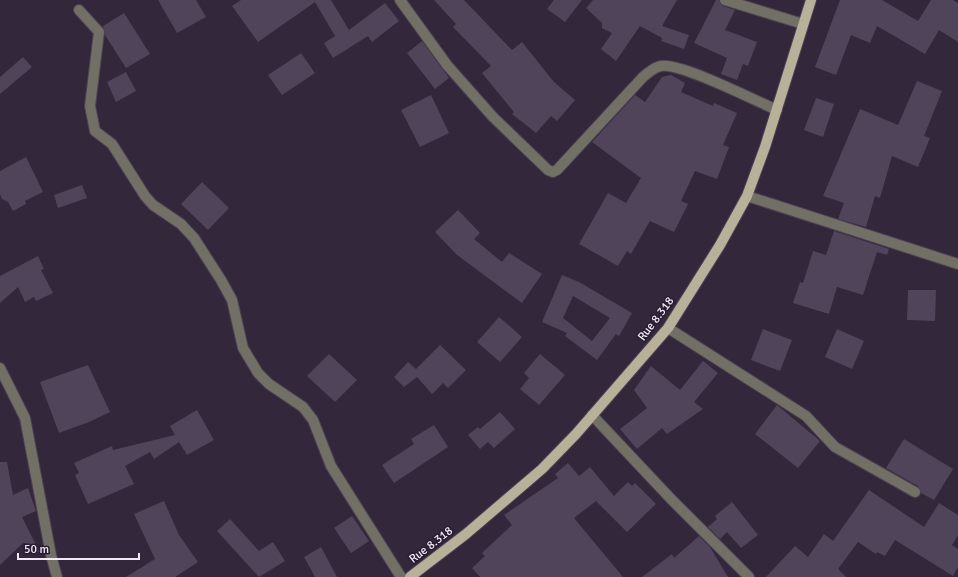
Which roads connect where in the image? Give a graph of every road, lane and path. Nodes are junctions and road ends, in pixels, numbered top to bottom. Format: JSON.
{"nodes":[{"id":1,"x":400,"y":0,"type":"edge"},
{"id":2,"x":725,"y":0,"type":"edge"},
{"id":3,"x":811,"y":0,"type":"edge"},
{"id":4,"x":79,"y":10,"type":"dead end"},
{"id":5,"x":803,"y":24,"type":"junction"},
{"id":6,"x":777,"y":110,"type":"junction"},
{"id":7,"x":747,"y":196,"type":"junction"},
{"id":8,"x":958,"y":264,"type":"edge"},
{"id":9,"x":668,"y":328,"type":"junction"},
{"id":10,"x":0,"y":368,"type":"edge"},
{"id":11,"x":592,"y":415,"type":"junction"},
{"id":12,"x":915,"y":492,"type":"dead end"},
{"id":13,"x":56,"y":577,"type":"edge"},
{"id":14,"x":401,"y":577,"type":"edge"},
{"id":15,"x":410,"y":577,"type":"edge"},
{"id":16,"x":749,"y":577,"type":"edge"}],
"edges":[{"from":1,"to":6,"type":"street"},
{"from":2,"to":5,"type":"street"},
{"from":3,"to":5,"type":"main road","name":"Rue 8.318"},
{"from":4,"to":14,"type":"street"},
{"from":5,"to":6,"type":"main road","name":"Rue 8.318"},
{"from":6,"to":7,"type":"main road","name":"Rue 8.318"},
{"from":7,"to":8,"type":"street"},
{"from":7,"to":9,"type":"main road","name":"Rue 8.318"},
{"from":9,"to":11,"type":"main road","name":"Rue 8.318"},
{"from":9,"to":12,"type":"street"},
{"from":10,"to":13,"type":"street"},
{"from":11,"to":15,"type":"main road","name":"Rue 8.318"},
{"from":11,"to":16,"type":"street"}]}
